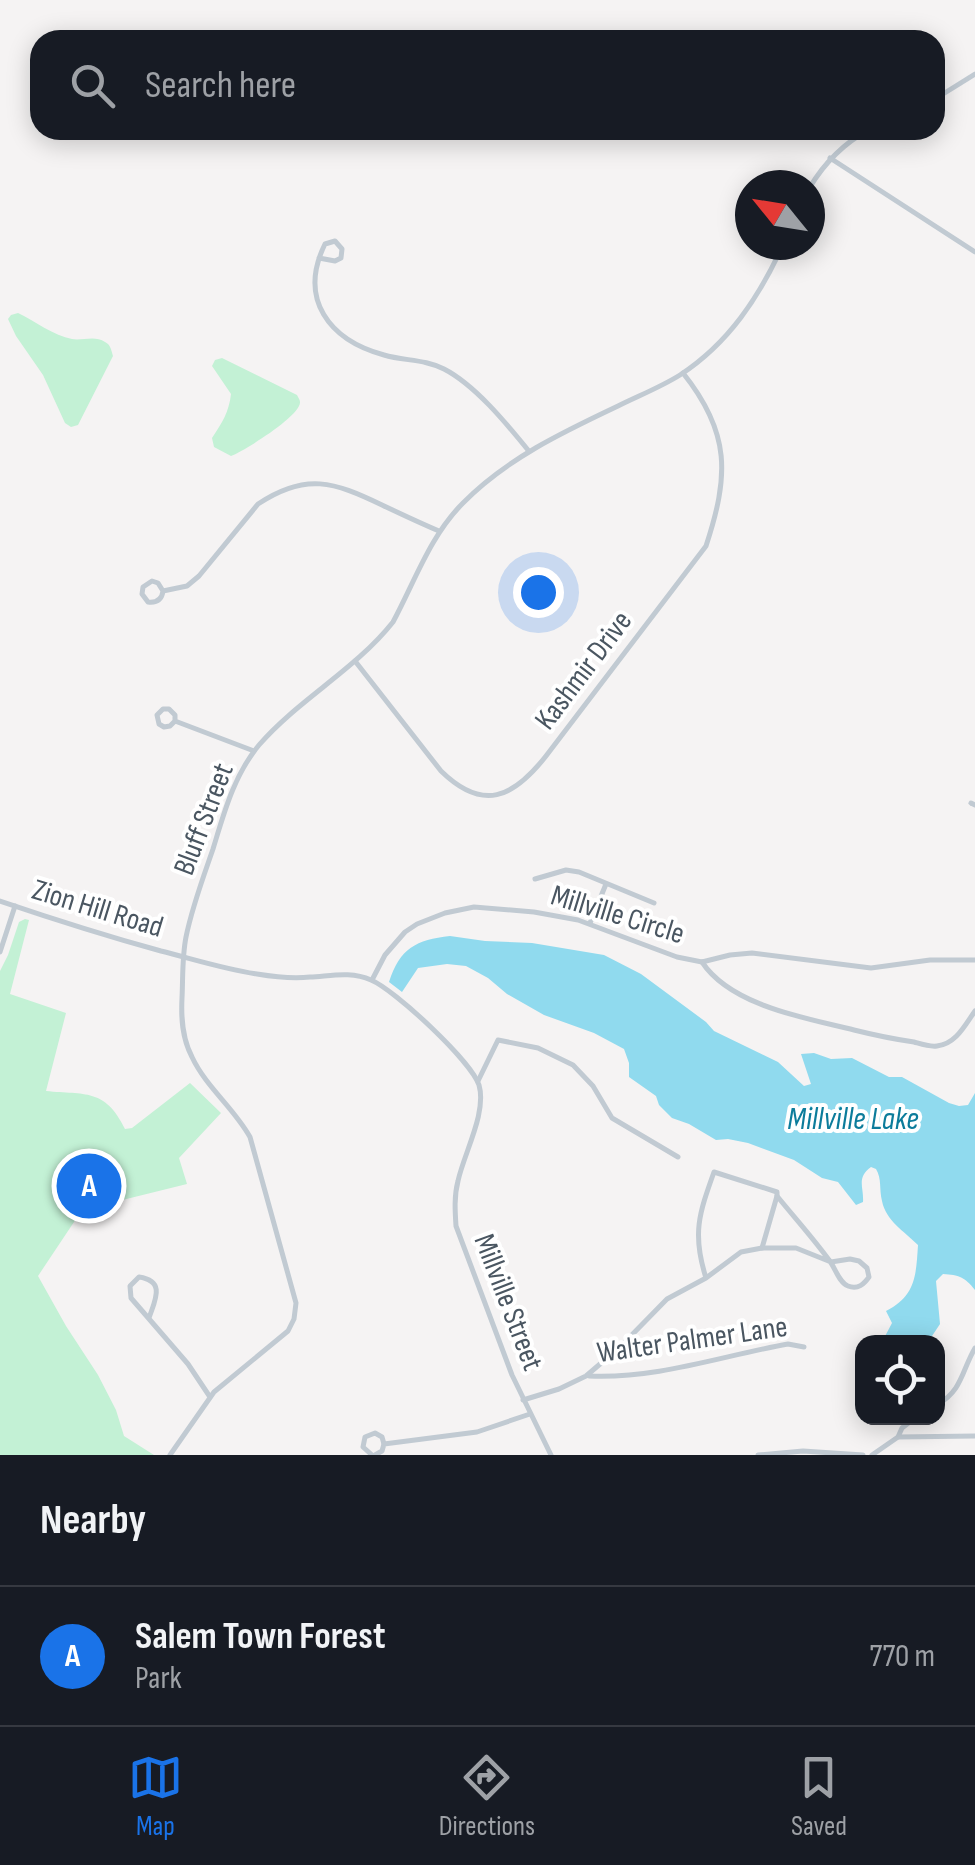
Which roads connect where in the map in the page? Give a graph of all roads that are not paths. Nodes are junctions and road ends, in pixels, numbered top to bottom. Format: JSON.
{"nodes":[{"id":1,"x":975,"y":74,"type":"edge"},
{"id":2,"x":945,"y":93,"type":"edge"},
{"id":3,"x":850,"y":140,"type":"edge"},
{"id":4,"x":830,"y":158,"type":"junction"},
{"id":5,"x":822,"y":170,"type":"edge"},
{"id":6,"x":975,"y":252,"type":"edge"},
{"id":7,"x":319,"y":258,"type":"junction"},
{"id":8,"x":776,"y":260,"type":"edge"},
{"id":9,"x":683,"y":373,"type":"junction"},
{"id":10,"x":528,"y":451,"type":"junction"},
{"id":11,"x":439,"y":531,"type":"junction"},
{"id":12,"x":163,"y":591,"type":"junction"},
{"id":13,"x":355,"y":662,"type":"junction"},
{"id":14,"x":175,"y":722,"type":"dead end"},
{"id":15,"x":254,"y":751,"type":"junction"},
{"id":16,"x":536,"y":879,"type":"dead end"},
{"id":17,"x":606,"y":884,"type":"junction"},
{"id":18,"x":0,"y":901,"type":"edge"},
{"id":19,"x":654,"y":903,"type":"dead end"},
{"id":20,"x":15,"y":906,"type":"junction"},
{"id":21,"x":590,"y":923,"type":"junction"},
{"id":22,"x":0,"y":952,"type":"edge"},
{"id":23,"x":184,"y":957,"type":"junction"},
{"id":24,"x":975,"y":960,"type":"edge"},
{"id":25,"x":702,"y":962,"type":"junction"},
{"id":26,"x":372,"y":980,"type":"junction"},
{"id":27,"x":975,"y":1011,"type":"edge"},
{"id":28,"x":478,"y":1081,"type":"junction"},
{"id":29,"x":678,"y":1158,"type":"dead end"},
{"id":30,"x":777,"y":1196,"type":"junction"},
{"id":31,"x":762,"y":1248,"type":"junction"},
{"id":32,"x":832,"y":1262,"type":"junction"},
{"id":33,"x":706,"y":1278,"type":"junction"},
{"id":34,"x":149,"y":1318,"type":"junction"},
{"id":35,"x":804,"y":1346,"type":"dead end"},
{"id":36,"x":975,"y":1348,"type":"edge"},
{"id":37,"x":586,"y":1376,"type":"junction"},
{"id":38,"x":210,"y":1397,"type":"junction"},
{"id":39,"x":945,"y":1399,"type":"edge"},
{"id":40,"x":523,"y":1400,"type":"junction"},
{"id":41,"x":530,"y":1414,"type":"junction"},
{"id":42,"x":906,"y":1425,"type":"edge"},
{"id":43,"x":898,"y":1436,"type":"junction"},
{"id":44,"x":975,"y":1436,"type":"edge"},
{"id":45,"x":384,"y":1444,"type":"junction"},
{"id":46,"x":170,"y":1455,"type":"edge"},
{"id":47,"x":373,"y":1455,"type":"edge"},
{"id":48,"x":551,"y":1455,"type":"edge"},
{"id":49,"x":758,"y":1455,"type":"edge"},
{"id":50,"x":863,"y":1455,"type":"edge"},
{"id":51,"x":872,"y":1455,"type":"edge"}],
"edges":[{"from":1,"to":2,"type":"street"},
{"from":3,"to":4,"type":"street"},
{"from":4,"to":5,"type":"street"},
{"from":4,"to":6,"type":"street"},
{"from":7,"to":7,"type":"street"},
{"from":7,"to":10,"type":"street"},
{"from":8,"to":9,"type":"street","name":"Bluff Street"},
{"from":9,"to":10,"type":"street","name":"Bluff Street"},
{"from":9,"to":13,"type":"street","name":"Kashmir Drive"},
{"from":10,"to":11,"type":"street","name":"Bluff Street"},
{"from":11,"to":12,"type":"street"},
{"from":11,"to":13,"type":"street","name":"Bluff Street"},
{"from":12,"to":12,"type":"street"},
{"from":13,"to":15,"type":"street","name":"Bluff Street"},
{"from":14,"to":15,"type":"street"},
{"from":15,"to":23,"type":"street","name":"Bluff Street"},
{"from":16,"to":17,"type":"street"},
{"from":17,"to":19,"type":"street"},
{"from":17,"to":21,"type":"street"},
{"from":18,"to":20,"type":"street","name":"Zion Hill Road"},
{"from":20,"to":22,"type":"street"},
{"from":20,"to":23,"type":"street","name":"Zion Hill Road"},
{"from":21,"to":25,"type":"street","name":"Millville Circle"},
{"from":21,"to":26,"type":"street","name":"Millville Circle"},
{"from":23,"to":26,"type":"street"},
{"from":23,"to":38,"type":"street","name":"Bluff Street"},
{"from":24,"to":25,"type":"street","name":"Millville Circle"},
{"from":25,"to":27,"type":"street","name":"Millville Circle"},
{"from":26,"to":28,"type":"street"},
{"from":28,"to":29,"type":"street"},
{"from":28,"to":40,"type":"street","name":"Millville Street"},
{"from":30,"to":31,"type":"street"},
{"from":30,"to":32,"type":"street"},
{"from":30,"to":33,"type":"street"},
{"from":31,"to":32,"type":"street"},
{"from":31,"to":33,"type":"street"},
{"from":32,"to":32,"type":"street"},
{"from":33,"to":37,"type":"street"},
{"from":34,"to":34,"type":"street"},
{"from":34,"to":38,"type":"street"},
{"from":35,"to":37,"type":"street","name":"Walter Palmer Lane"},
{"from":36,"to":39,"type":"street"},
{"from":37,"to":40,"type":"street"},
{"from":38,"to":46,"type":"street","name":"Bluff Street"},
{"from":40,"to":41,"type":"street","name":"Millville Street"},
{"from":41,"to":45,"type":"street"},
{"from":41,"to":48,"type":"street","name":"Millville Street"},
{"from":42,"to":43,"type":"street"},
{"from":43,"to":44,"type":"street"},
{"from":43,"to":51,"type":"street"},
{"from":45,"to":47,"type":"street"},
{"from":45,"to":47,"type":"street"},
{"from":49,"to":50,"type":"street"}]}
